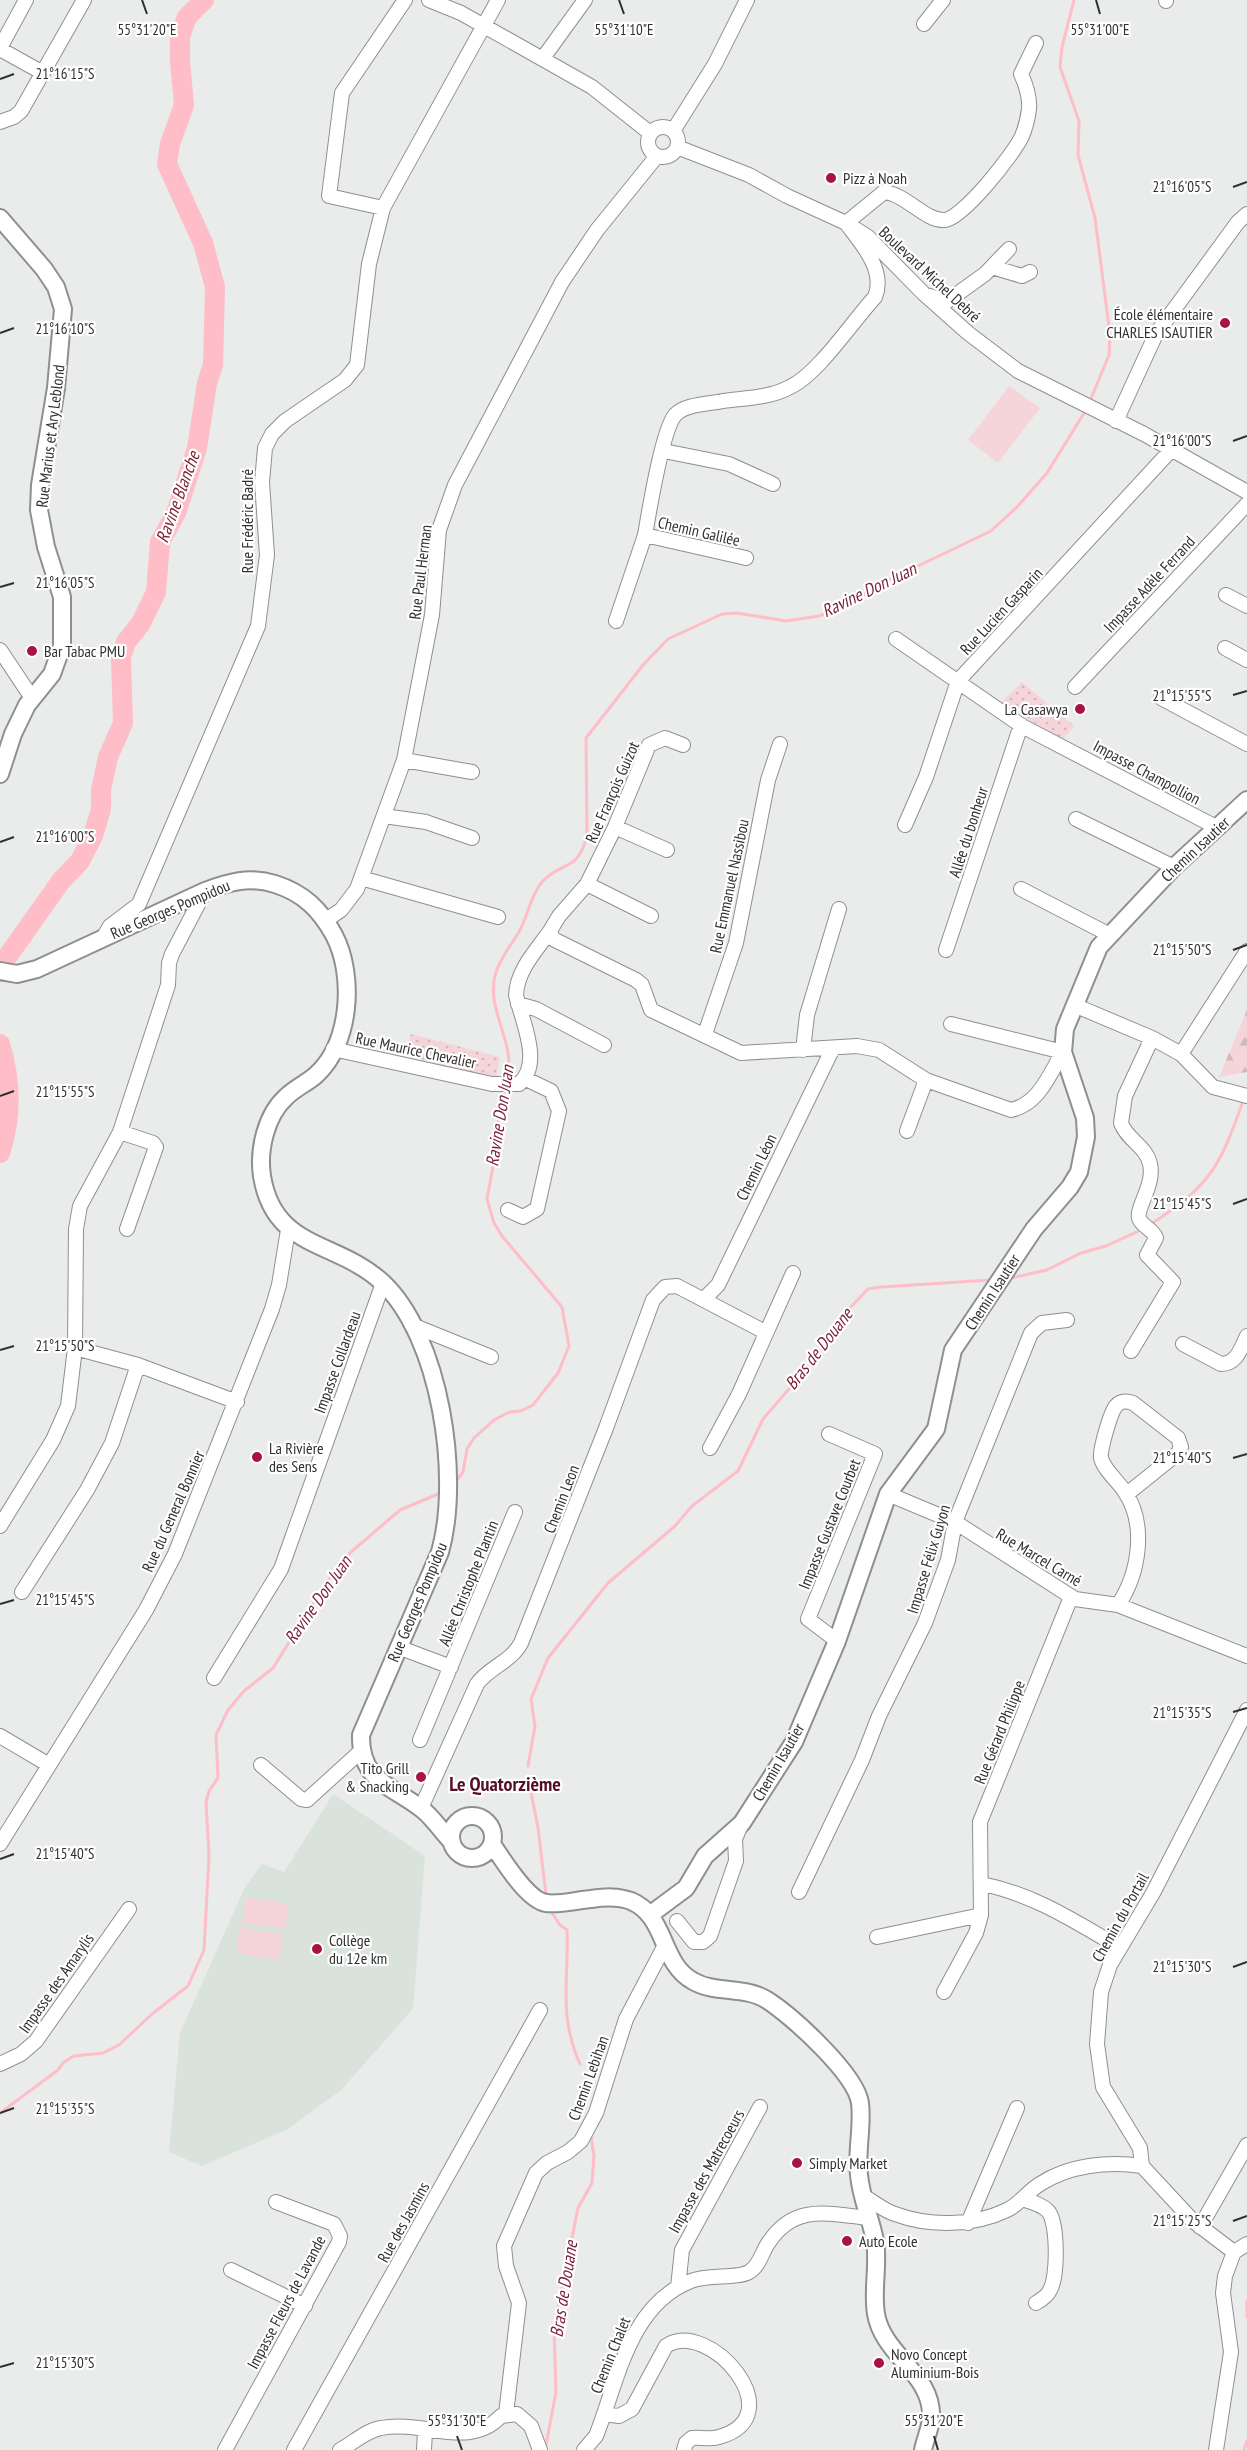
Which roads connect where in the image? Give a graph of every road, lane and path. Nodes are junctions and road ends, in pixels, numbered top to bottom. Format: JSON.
{"nodes":[{"id":1,"x":26,"y":0,"type":"edge"},
{"id":2,"x":84,"y":0,"type":"edge"},
{"id":3,"x":405,"y":0,"type":"edge"},
{"id":4,"x":429,"y":0,"type":"edge"},
{"id":5,"x":498,"y":0,"type":"edge"},
{"id":6,"x":585,"y":0,"type":"edge"},
{"id":7,"x":747,"y":0,"type":"edge"},
{"id":8,"x":943,"y":0,"type":"edge"},
{"id":9,"x":924,"y":24,"type":"dead end"},
{"id":10,"x":483,"y":26,"type":"junction"},
{"id":11,"x":1036,"y":43,"type":"dead end"},
{"id":12,"x":0,"y":49,"type":"edge"},
{"id":13,"x":543,"y":58,"type":"junction"},
{"id":14,"x":43,"y":73,"type":"junction"},
{"id":15,"x":0,"y":122,"type":"edge"},
{"id":16,"x":674,"y":131,"type":"junction"},
{"id":17,"x":650,"y":133,"type":"junction"},
{"id":18,"x":677,"y":147,"type":"junction"},
{"id":19,"x":657,"y":156,"type":"junction"},
{"id":20,"x":383,"y":208,"type":"junction"},
{"id":21,"x":1247,"y":214,"type":"edge"},
{"id":22,"x":0,"y":218,"type":"edge"},
{"id":23,"x":846,"y":223,"type":"junction"},
{"id":24,"x":1009,"y":249,"type":"dead end"},
{"id":25,"x":992,"y":267,"type":"junction"},
{"id":26,"x":1030,"y":272,"type":"dead end"},
{"id":27,"x":923,"y":293,"type":"junction"},
{"id":28,"x":1116,"y":421,"type":"junction"},
{"id":29,"x":1172,"y":449,"type":"junction"},
{"id":30,"x":664,"y":451,"type":"junction"},
{"id":31,"x":772,"y":484,"type":"dead end"},
{"id":32,"x":1247,"y":492,"type":"edge"},
{"id":33,"x":1247,"y":504,"type":"edge"},
{"id":34,"x":645,"y":535,"type":"junction"},
{"id":35,"x":746,"y":558,"type":"dead end"},
{"id":36,"x":1227,"y":595,"type":"dead end"},
{"id":37,"x":1247,"y":606,"type":"edge"},
{"id":38,"x":616,"y":621,"type":"dead end"},
{"id":39,"x":896,"y":639,"type":"dead end"},
{"id":40,"x":1226,"y":648,"type":"dead end"},
{"id":41,"x":0,"y":650,"type":"edge"},
{"id":42,"x":1247,"y":660,"type":"edge"},
{"id":43,"x":958,"y":681,"type":"junction"},
{"id":44,"x":1075,"y":687,"type":"dead end"},
{"id":45,"x":32,"y":698,"type":"junction"},
{"id":46,"x":1161,"y":698,"type":"dead end"},
{"id":47,"x":1021,"y":725,"type":"junction"},
{"id":48,"x":780,"y":744,"type":"dead end"},
{"id":49,"x":1247,"y":744,"type":"edge"},
{"id":50,"x":683,"y":745,"type":"dead end"},
{"id":51,"x":404,"y":760,"type":"junction"},
{"id":52,"x":472,"y":772,"type":"dead end"},
{"id":53,"x":0,"y":774,"type":"edge"},
{"id":54,"x":1247,"y":800,"type":"edge"},
{"id":55,"x":384,"y":816,"type":"junction"},
{"id":56,"x":1076,"y":819,"type":"dead end"},
{"id":57,"x":905,"y":825,"type":"dead end"},
{"id":58,"x":615,"y":827,"type":"junction"},
{"id":59,"x":1218,"y":828,"type":"junction"},
{"id":60,"x":472,"y":838,"type":"dead end"},
{"id":61,"x":668,"y":850,"type":"dead end"},
{"id":62,"x":1174,"y":867,"type":"junction"},
{"id":63,"x":362,"y":878,"type":"junction"},
{"id":64,"x":587,"y":884,"type":"junction"},
{"id":65,"x":1021,"y":889,"type":"dead end"},
{"id":66,"x":205,"y":891,"type":"junction"},
{"id":67,"x":839,"y":909,"type":"dead end"},
{"id":68,"x":651,"y":916,"type":"dead end"},
{"id":69,"x":498,"y":917,"type":"dead end"},
{"id":70,"x":326,"y":920,"type":"junction"},
{"id":71,"x":550,"y":931,"type":"junction"},
{"id":72,"x":1108,"y":934,"type":"junction"},
{"id":73,"x":103,"y":938,"type":"junction"},
{"id":74,"x":946,"y":950,"type":"dead end"},
{"id":75,"x":1247,"y":951,"type":"edge"},
{"id":76,"x":0,"y":971,"type":"edge"},
{"id":77,"x":518,"y":1004,"type":"junction"},
{"id":78,"x":1074,"y":1005,"type":"junction"},
{"id":79,"x":951,"y":1024,"type":"dead end"},
{"id":80,"x":705,"y":1034,"type":"junction"},
{"id":81,"x":1152,"y":1038,"type":"junction"},
{"id":82,"x":603,"y":1045,"type":"dead end"},
{"id":83,"x":833,"y":1047,"type":"junction"},
{"id":84,"x":333,"y":1049,"type":"junction"},
{"id":85,"x":803,"y":1050,"type":"junction"},
{"id":86,"x":1063,"y":1052,"type":"junction"},
{"id":87,"x":1181,"y":1054,"type":"junction"},
{"id":88,"x":526,"y":1079,"type":"junction"},
{"id":89,"x":926,"y":1080,"type":"junction"},
{"id":90,"x":1247,"y":1096,"type":"edge"},
{"id":91,"x":907,"y":1131,"type":"dead end"},
{"id":92,"x":120,"y":1132,"type":"junction"},
{"id":93,"x":508,"y":1210,"type":"dead end"},
{"id":94,"x":127,"y":1229,"type":"dead end"},
{"id":95,"x":288,"y":1230,"type":"junction"},
{"id":96,"x":794,"y":1273,"type":"dead end"},
{"id":97,"x":383,"y":1283,"type":"junction"},
{"id":98,"x":705,"y":1298,"type":"junction"},
{"id":99,"x":1068,"y":1320,"type":"dead end"},
{"id":100,"x":412,"y":1325,"type":"junction"},
{"id":101,"x":765,"y":1332,"type":"junction"},
{"id":102,"x":1247,"y":1336,"type":"edge"},
{"id":103,"x":1183,"y":1344,"type":"dead end"},
{"id":104,"x":75,"y":1348,"type":"junction"},
{"id":105,"x":1131,"y":1351,"type":"dead end"},
{"id":106,"x":491,"y":1357,"type":"dead end"},
{"id":107,"x":138,"y":1365,"type":"junction"},
{"id":108,"x":237,"y":1402,"type":"junction"},
{"id":109,"x":829,"y":1434,"type":"dead end"},
{"id":110,"x":710,"y":1448,"type":"dead end"},
{"id":111,"x":888,"y":1494,"type":"junction"},
{"id":112,"x":1127,"y":1494,"type":"junction"},
{"id":113,"x":515,"y":1512,"type":"dead end"},
{"id":114,"x":955,"y":1522,"type":"junction"},
{"id":115,"x":0,"y":1526,"type":"edge"},
{"id":116,"x":22,"y":1592,"type":"dead end"},
{"id":117,"x":1071,"y":1597,"type":"junction"},
{"id":118,"x":1118,"y":1605,"type":"junction"},
{"id":119,"x":837,"y":1641,"type":"junction"},
{"id":120,"x":398,"y":1647,"type":"junction"},
{"id":121,"x":1247,"y":1656,"type":"edge"},
{"id":122,"x":451,"y":1667,"type":"junction"},
{"id":123,"x":214,"y":1678,"type":"dead end"},
{"id":124,"x":1247,"y":1710,"type":"edge"},
{"id":125,"x":0,"y":1736,"type":"edge"},
{"id":126,"x":420,"y":1740,"type":"dead end"},
{"id":127,"x":361,"y":1751,"type":"junction"},
{"id":128,"x":49,"y":1765,"type":"junction"},
{"id":129,"x":261,"y":1765,"type":"dead end"},
{"id":130,"x":423,"y":1810,"type":"junction"},
{"id":131,"x":462,"y":1819,"type":"junction"},
{"id":132,"x":742,"y":1823,"type":"junction"},
{"id":133,"x":452,"y":1842,"type":"junction"},
{"id":134,"x":0,"y":1844,"type":"edge"},
{"id":135,"x":488,"y":1849,"type":"junction"},
{"id":136,"x":982,"y":1884,"type":"junction"},
{"id":137,"x":799,"y":1893,"type":"dead end"},
{"id":138,"x":129,"y":1909,"type":"dead end"},
{"id":139,"x":651,"y":1914,"type":"junction"},
{"id":140,"x":981,"y":1914,"type":"junction"},
{"id":141,"x":677,"y":1921,"type":"dead end"},
{"id":142,"x":877,"y":1937,"type":"dead end"},
{"id":143,"x":665,"y":1945,"type":"junction"},
{"id":144,"x":1119,"y":1947,"type":"junction"},
{"id":145,"x":944,"y":1992,"type":"dead end"},
{"id":146,"x":540,"y":2010,"type":"dead end"},
{"id":147,"x":0,"y":2064,"type":"edge"},
{"id":148,"x":760,"y":2107,"type":"dead end"},
{"id":149,"x":1017,"y":2108,"type":"dead end"},
{"id":150,"x":1247,"y":2145,"type":"edge"},
{"id":151,"x":1142,"y":2166,"type":"junction"},
{"id":152,"x":863,"y":2196,"type":"junction"},
{"id":153,"x":1022,"y":2199,"type":"junction"},
{"id":154,"x":276,"y":2202,"type":"dead end"},
{"id":155,"x":868,"y":2218,"type":"junction"},
{"id":156,"x":968,"y":2223,"type":"junction"},
{"id":157,"x":1200,"y":2227,"type":"junction"},
{"id":158,"x":1247,"y":2244,"type":"edge"},
{"id":159,"x":1234,"y":2252,"type":"junction"},
{"id":160,"x":231,"y":2270,"type":"dead end"},
{"id":161,"x":678,"y":2287,"type":"junction"},
{"id":162,"x":1036,"y":2303,"type":"dead end"},
{"id":163,"x":304,"y":2306,"type":"junction"},
{"id":164,"x":506,"y":2414,"type":"junction"},
{"id":165,"x":604,"y":2414,"type":"junction"},
{"id":166,"x":425,"y":2431,"type":"junction"},
{"id":167,"x":225,"y":2450,"type":"edge"},
{"id":168,"x":294,"y":2450,"type":"edge"},
{"id":169,"x":340,"y":2450,"type":"edge"},
{"id":170,"x":424,"y":2450,"type":"edge"},
{"id":171,"x":540,"y":2450,"type":"edge"},
{"id":172,"x":584,"y":2450,"type":"edge"},
{"id":173,"x":684,"y":2450,"type":"edge"},
{"id":174,"x":922,"y":2450,"type":"edge"},
{"id":175,"x":1216,"y":2450,"type":"edge"}],
"edges":[{"from":1,"to":12,"type":"street"},
{"from":2,"to":14,"type":"street"},
{"from":3,"to":20,"type":"street"},
{"from":4,"to":10,"type":"street"},
{"from":5,"to":10,"type":"street","name":"Rue Frédéric Badré"},
{"from":6,"to":13,"type":"street"},
{"from":7,"to":16,"type":"street"},
{"from":8,"to":9,"type":"street"},
{"from":10,"to":13,"type":"street"},
{"from":10,"to":20,"type":"street","name":"Rue Frédéric Badré"},
{"from":11,"to":23,"type":"street"},
{"from":12,"to":14,"type":"street"},
{"from":13,"to":17,"type":"street"},
{"from":14,"to":15,"type":"street"},
{"from":16,"to":17,"type":"street"},
{"from":16,"to":18,"type":"street"},
{"from":17,"to":19,"type":"street"},
{"from":18,"to":19,"type":"street"},
{"from":18,"to":23,"type":"street","name":"Boulevard Michel Debré"},
{"from":19,"to":51,"type":"street","name":"Rue Paul Herman"},
{"from":20,"to":73,"type":"street","name":"Rue Frédéric Badré"},
{"from":21,"to":28,"type":"street"},
{"from":22,"to":45,"type":"main road","name":"Rue Marius et Ary Leblond"},
{"from":23,"to":27,"type":"street","name":"Boulevard Michel Debré"},
{"from":23,"to":30,"type":"street","name":"Chemin Galilée"},
{"from":24,"to":25,"type":"street"},
{"from":25,"to":26,"type":"street"},
{"from":25,"to":27,"type":"street"},
{"from":27,"to":28,"type":"street","name":"Boulevard Michel Debré"},
{"from":28,"to":29,"type":"street","name":"Boulevard Michel Debré"},
{"from":29,"to":32,"type":"street","name":"Boulevard Michel Debré"},
{"from":29,"to":43,"type":"street","name":"Rue Lucien Gasparin"},
{"from":30,"to":31,"type":"street"},
{"from":30,"to":34,"type":"street","name":"Chemin Galilée"},
{"from":33,"to":44,"type":"street","name":"Impasse Adèle Ferrand"},
{"from":34,"to":35,"type":"street","name":"Chemin Galilée"},
{"from":34,"to":38,"type":"street","name":"Chemin Galilée"},
{"from":36,"to":37,"type":"street"},
{"from":39,"to":43,"type":"street"},
{"from":40,"to":42,"type":"street"},
{"from":41,"to":45,"type":"street"},
{"from":43,"to":47,"type":"street"},
{"from":43,"to":57,"type":"street","name":"Rue Lucien Gasparin"},
{"from":45,"to":53,"type":"main road"},
{"from":46,"to":49,"type":"street"},
{"from":47,"to":59,"type":"street","name":"Impasse Champollion"},
{"from":47,"to":74,"type":"street","name":"Allée du bonheur"},
{"from":48,"to":80,"type":"street","name":"Rue Emmanuel Nassibou"},
{"from":50,"to":58,"type":"street","name":"Rue François Guizot"},
{"from":51,"to":52,"type":"street"},
{"from":51,"to":55,"type":"street","name":"Rue Paul Herman"},
{"from":54,"to":59,"type":"main road","name":"Chemin Isautier"},
{"from":55,"to":60,"type":"street"},
{"from":55,"to":63,"type":"street","name":"Rue Paul Herman"},
{"from":56,"to":62,"type":"street"},
{"from":58,"to":61,"type":"street"},
{"from":58,"to":64,"type":"street","name":"Rue François Guizot"},
{"from":59,"to":62,"type":"main road","name":"Chemin Isautier"},
{"from":62,"to":72,"type":"main road","name":"Chemin Isautier"},
{"from":63,"to":69,"type":"street"},
{"from":63,"to":70,"type":"street","name":"Rue Paul Herman"},
{"from":64,"to":68,"type":"street"},
{"from":64,"to":71,"type":"street","name":"Rue François Guizot"},
{"from":65,"to":72,"type":"street"},
{"from":66,"to":70,"type":"main road","name":"Rue Georges Pompidou"},
{"from":66,"to":73,"type":"main road","name":"Rue Georges Pompidou"},
{"from":66,"to":92,"type":"street"},
{"from":67,"to":85,"type":"street"},
{"from":70,"to":84,"type":"main road","name":"Rue Georges Pompidou"},
{"from":71,"to":77,"type":"street"},
{"from":71,"to":80,"type":"street"},
{"from":72,"to":78,"type":"main road","name":"Chemin Isautier"},
{"from":73,"to":76,"type":"main road","name":"Rue Georges Pompidou"},
{"from":75,"to":87,"type":"street"},
{"from":77,"to":82,"type":"street"},
{"from":77,"to":88,"type":"street"},
{"from":78,"to":81,"type":"street"},
{"from":78,"to":86,"type":"main road","name":"Chemin Isautier"},
{"from":79,"to":86,"type":"street"},
{"from":80,"to":85,"type":"street"},
{"from":81,"to":87,"type":"street"},
{"from":81,"to":105,"type":"street"},
{"from":83,"to":85,"type":"street"},
{"from":83,"to":89,"type":"street"},
{"from":83,"to":98,"type":"street","name":"Chemin Léon"},
{"from":84,"to":88,"type":"street","name":"Rue Maurice Chevalier"},
{"from":84,"to":95,"type":"main road","name":"Rue Georges Pompidou"},
{"from":86,"to":89,"type":"street"},
{"from":86,"to":111,"type":"main road","name":"Chemin Isautier"},
{"from":87,"to":90,"type":"street"},
{"from":88,"to":93,"type":"street"},
{"from":89,"to":91,"type":"street"},
{"from":92,"to":94,"type":"street"},
{"from":92,"to":104,"type":"street"},
{"from":95,"to":97,"type":"main road","name":"Rue Georges Pompidou"},
{"from":95,"to":108,"type":"street","name":"Rue du General Bonnier"},
{"from":96,"to":101,"type":"street"},
{"from":97,"to":100,"type":"main road","name":"Rue Georges Pompidou"},
{"from":97,"to":123,"type":"street","name":"Impasse Collardeau"},
{"from":98,"to":101,"type":"street","name":"Chemin Leon"},
{"from":98,"to":130,"type":"street","name":"Chemin Leon"},
{"from":99,"to":114,"type":"street","name":"Impasse Félix Guyon"},
{"from":100,"to":106,"type":"street"},
{"from":100,"to":120,"type":"main road","name":"Rue Georges Pompidou"},
{"from":101,"to":110,"type":"street"},
{"from":102,"to":103,"type":"street"},
{"from":104,"to":107,"type":"street"},
{"from":104,"to":115,"type":"street"},
{"from":107,"to":108,"type":"street"},
{"from":107,"to":116,"type":"street"},
{"from":108,"to":128,"type":"street","name":"Rue du General Bonnier"},
{"from":109,"to":119,"type":"street","name":"Impasse Gustave Courbet"},
{"from":111,"to":114,"type":"street","name":"Rue Marcel Carné"},
{"from":111,"to":119,"type":"main road","name":"Chemin Isautier"},
{"from":112,"to":112,"type":"street"},
{"from":112,"to":118,"type":"street"},
{"from":113,"to":122,"type":"street","name":"Allée Christophe Plantin"},
{"from":114,"to":117,"type":"street","name":"Rue Marcel Carné"},
{"from":114,"to":137,"type":"street","name":"Impasse Félix Guyon"},
{"from":117,"to":118,"type":"street","name":"Rue Marcel Carné"},
{"from":117,"to":136,"type":"street","name":"Rue Gérard Philippe"},
{"from":118,"to":121,"type":"street","name":"Rue Marcel Carné"},
{"from":119,"to":132,"type":"main road","name":"Chemin Isautier"},
{"from":120,"to":122,"type":"street","name":"Allée Christophe Plantin"},
{"from":120,"to":127,"type":"main road","name":"Rue Georges Pompidou"},
{"from":122,"to":126,"type":"street","name":"Allée Christophe Plantin"},
{"from":124,"to":144,"type":"street","name":"Chemin du Portail"},
{"from":125,"to":128,"type":"street"},
{"from":127,"to":129,"type":"street"},
{"from":127,"to":130,"type":"main road"},
{"from":128,"to":134,"type":"street","name":"Rue du General Bonnier"},
{"from":130,"to":131,"type":"main road"},
{"from":130,"to":133,"type":"main road"},
{"from":131,"to":133,"type":"main road"},
{"from":131,"to":135,"type":"main road"},
{"from":132,"to":139,"type":"main road","name":"Chemin Isautier"},
{"from":132,"to":141,"type":"street","name":"Chemin Isautier"},
{"from":133,"to":135,"type":"main road"},
{"from":135,"to":139,"type":"main road"},
{"from":136,"to":140,"type":"street","name":"Rue Gérard Philippe"},
{"from":136,"to":144,"type":"street"},
{"from":138,"to":147,"type":"street","name":"Impasse des Amarylis"},
{"from":139,"to":143,"type":"main road"},
{"from":140,"to":142,"type":"street"},
{"from":140,"to":145,"type":"street","name":"Rue Gérard Philippe"},
{"from":143,"to":152,"type":"main road"},
{"from":143,"to":164,"type":"street","name":"Chemin Lebihan"},
{"from":144,"to":151,"type":"street","name":"Chemin du Portail"},
{"from":146,"to":168,"type":"street","name":"Rue des Jasmins"},
{"from":148,"to":161,"type":"street","name":"Impasse des Matrecoeurs"},
{"from":149,"to":156,"type":"street"},
{"from":150,"to":157,"type":"street"},
{"from":151,"to":153,"type":"street"},
{"from":151,"to":157,"type":"street","name":"Chemin du Portail"},
{"from":152,"to":155,"type":"main road"},
{"from":152,"to":156,"type":"street"},
{"from":153,"to":156,"type":"street"},
{"from":153,"to":162,"type":"street"},
{"from":154,"to":163,"type":"street","name":"Impasse Fleurs de Lavande"},
{"from":155,"to":161,"type":"street","name":"Chemin Chalet"},
{"from":155,"to":174,"type":"main road"},
{"from":157,"to":159,"type":"street","name":"Chemin du Portail"},
{"from":158,"to":159,"type":"street"},
{"from":159,"to":175,"type":"street"},
{"from":160,"to":163,"type":"street"},
{"from":161,"to":165,"type":"street","name":"Chemin Chalet"},
{"from":163,"to":167,"type":"street","name":"Impasse Fleurs de Lavande"},
{"from":164,"to":166,"type":"street"},
{"from":164,"to":171,"type":"street"},
{"from":165,"to":172,"type":"street","name":"Chemin Chalet"},
{"from":165,"to":173,"type":"street"},
{"from":166,"to":169,"type":"street"},
{"from":166,"to":170,"type":"street"}]}
